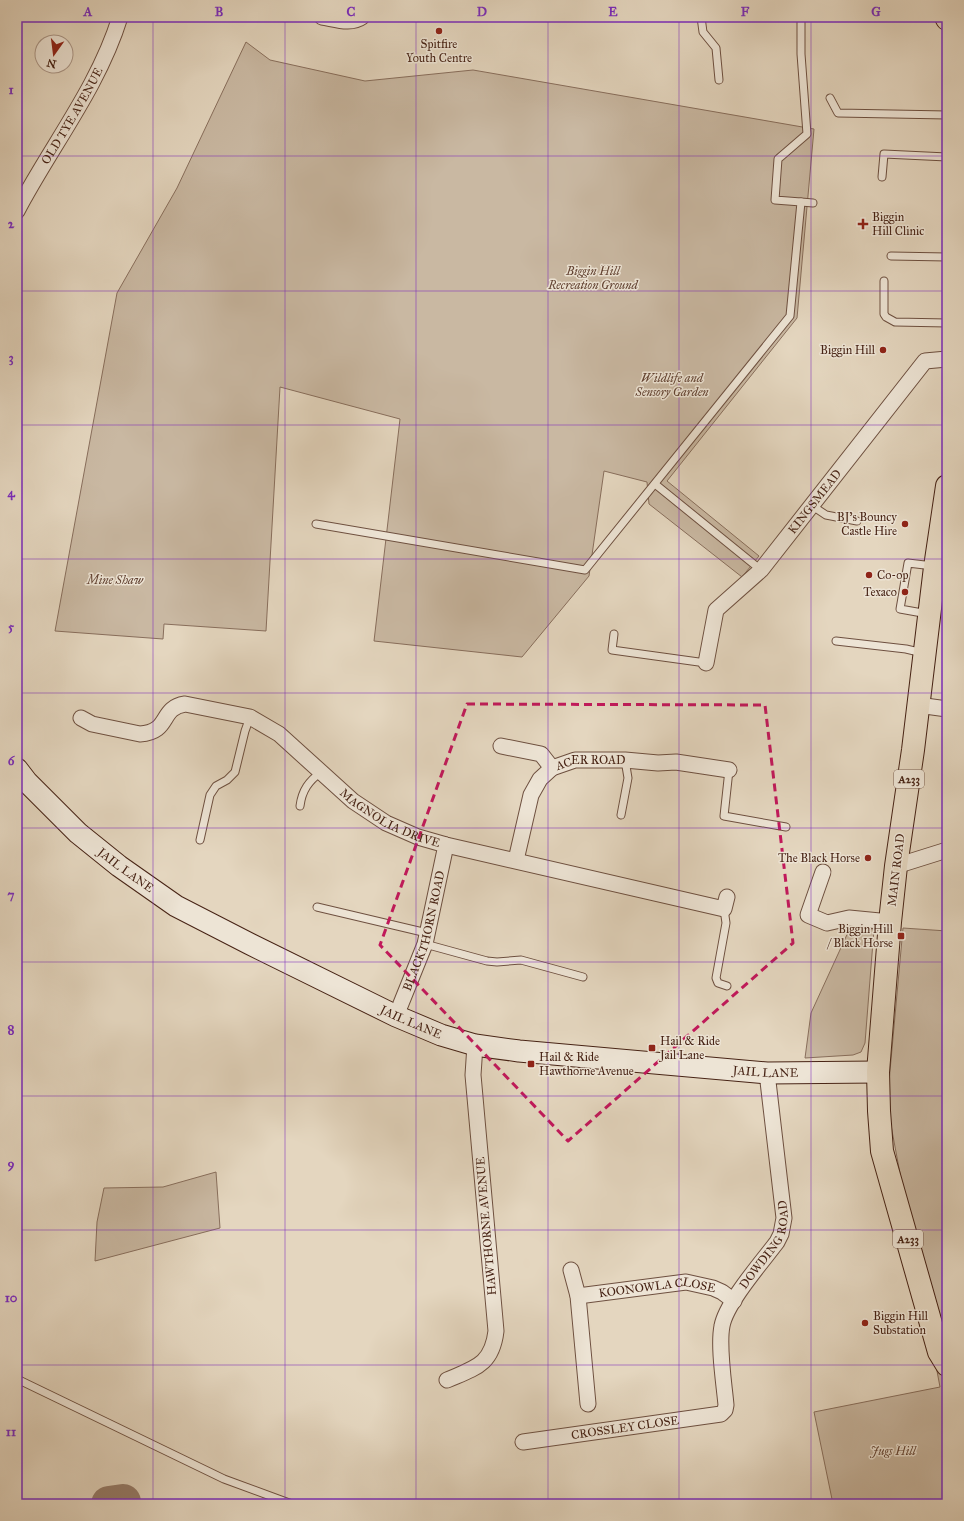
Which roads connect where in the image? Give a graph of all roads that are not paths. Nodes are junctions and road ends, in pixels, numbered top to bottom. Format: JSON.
{"nodes":[{"id":1,"x":120,"y":17,"type":"edge"},
{"id":2,"x":322,"y":17,"type":"edge"},
{"id":3,"x":362,"y":17,"type":"edge"},
{"id":4,"x":701,"y":17,"type":"edge"},
{"id":5,"x":801,"y":17,"type":"edge"},
{"id":6,"x":719,"y":80,"type":"dead end"},
{"id":7,"x":830,"y":98,"type":"dead end"},
{"id":8,"x":947,"y":115,"type":"edge"},
{"id":9,"x":947,"y":158,"type":"edge"},
{"id":10,"x":882,"y":177,"type":"dead end"},
{"id":11,"x":801,"y":202,"type":"junction"},
{"id":12,"x":813,"y":203,"type":"dead end"},
{"id":13,"x":17,"y":211,"type":"edge"},
{"id":14,"x":891,"y":256,"type":"dead end"},
{"id":15,"x":947,"y":257,"type":"edge"},
{"id":16,"x":884,"y":281,"type":"dead end"},
{"id":17,"x":947,"y":323,"type":"edge"},
{"id":18,"x":947,"y":359,"type":"edge"},
{"id":19,"x":656,"y":484,"type":"junction"},
{"id":20,"x":947,"y":486,"type":"edge"},
{"id":21,"x":811,"y":505,"type":"junction"},
{"id":22,"x":857,"y":521,"type":"dead end"},
{"id":23,"x":316,"y":524,"type":"dead end"},
{"id":24,"x":944,"y":532,"type":"edge"},
{"id":25,"x":935,"y":567,"type":"junction"},
{"id":26,"x":761,"y":570,"type":"junction"},
{"id":27,"x":930,"y":614,"type":"junction"},
{"id":28,"x":614,"y":634,"type":"dead end"},
{"id":29,"x":836,"y":641,"type":"dead end"},
{"id":30,"x":925,"y":653,"type":"junction"},
{"id":31,"x":706,"y":662,"type":"joint"},
{"id":32,"x":918,"y":705,"type":"junction"},
{"id":33,"x":947,"y":709,"type":"edge"},
{"id":34,"x":250,"y":717,"type":"junction"},
{"id":35,"x":81,"y":718,"type":"dead end"},
{"id":36,"x":501,"y":746,"type":"dead end"},
{"id":37,"x":625,"y":760,"type":"junction"},
{"id":38,"x":552,"y":768,"type":"junction"},
{"id":39,"x":17,"y":769,"type":"edge"},
{"id":40,"x":730,"y":770,"type":"joint"},
{"id":41,"x":321,"y":772,"type":"junction"},
{"id":42,"x":300,"y":806,"type":"dead end"},
{"id":43,"x":621,"y":815,"type":"dead end"},
{"id":44,"x":786,"y":827,"type":"dead end"},
{"id":45,"x":200,"y":840,"type":"dead end"},
{"id":46,"x":446,"y":845,"type":"junction"},
{"id":47,"x":947,"y":850,"type":"edge"},
{"id":48,"x":516,"y":860,"type":"junction"},
{"id":49,"x":896,"y":866,"type":"junction"},
{"id":50,"x":823,"y":872,"type":"dead end"},
{"id":51,"x":725,"y":903,"type":"joint"},
{"id":52,"x":317,"y":908,"type":"dead end"},
{"id":53,"x":890,"y":922,"type":"junction"},
{"id":54,"x":426,"y":938,"type":"junction"},
{"id":55,"x":583,"y":977,"type":"dead end"},
{"id":56,"x":727,"y":986,"type":"dead end"},
{"id":57,"x":396,"y":1016,"type":"junction"},
{"id":58,"x":476,"y":1045,"type":"junction"},
{"id":59,"x":878,"y":1072,"type":"junction"},
{"id":60,"x":767,"y":1073,"type":"junction"},
{"id":61,"x":571,"y":1270,"type":"dead end"},
{"id":62,"x":578,"y":1296,"type":"junction"},
{"id":63,"x":734,"y":1301,"type":"junction"},
{"id":64,"x":947,"y":1366,"type":"edge"},
{"id":65,"x":17,"y":1378,"type":"edge"},
{"id":66,"x":447,"y":1380,"type":"dead end"},
{"id":67,"x":588,"y":1404,"type":"dead end"},
{"id":68,"x":725,"y":1410,"type":"joint"},
{"id":69,"x":523,"y":1442,"type":"dead end"},
{"id":70,"x":292,"y":1504,"type":"edge"}],
"edges":[{"from":1,"to":13,"type":"street","name":"OLD TYE AVENUE"},
{"from":2,"to":3,"type":"street"},
{"from":4,"to":6,"type":"lane"},
{"from":5,"to":11,"type":"lane"},
{"from":7,"to":8,"type":"lane"},
{"from":9,"to":10,"type":"lane"},
{"from":11,"to":12,"type":"lane"},
{"from":11,"to":19,"type":"lane"},
{"from":14,"to":15,"type":"lane"},
{"from":16,"to":17,"type":"lane"},
{"from":18,"to":21,"type":"street","name":"KINGSMEAD"},
{"from":19,"to":23,"type":"lane"},
{"from":19,"to":26,"type":"lane"},
{"from":20,"to":24,"type":"main road","name":"MAIN ROAD","number":"A233"},
{"from":21,"to":22,"type":"lane"},
{"from":21,"to":26,"type":"street","name":"KINGSMEAD"},
{"from":24,"to":25,"type":"main road","name":"MAIN ROAD","number":"A233"},
{"from":25,"to":27,"type":"main road","name":"MAIN ROAD","number":"A233"},
{"from":25,"to":27,"type":"lane"},
{"from":26,"to":31,"type":"street","name":"KINGSMEAD"},
{"from":27,"to":30,"type":"main road","name":"MAIN ROAD","number":"A233"},
{"from":28,"to":31,"type":"lane"},
{"from":29,"to":30,"type":"lane"},
{"from":30,"to":32,"type":"main road","name":"MAIN ROAD","number":"A233"},
{"from":32,"to":33,"type":"street"},
{"from":32,"to":49,"type":"main road","name":"MAIN ROAD","number":"A233"},
{"from":34,"to":35,"type":"street","name":"MAGNOLIA DRIVE"},
{"from":34,"to":41,"type":"street","name":"MAGNOLIA DRIVE"},
{"from":34,"to":45,"type":"lane"},
{"from":36,"to":38,"type":"street"},
{"from":37,"to":38,"type":"street","name":"ACER ROAD"},
{"from":37,"to":40,"type":"street","name":"ACER ROAD"},
{"from":37,"to":43,"type":"lane"},
{"from":38,"to":48,"type":"street","name":"ACER ROAD"},
{"from":39,"to":57,"type":"street","name":"JAIL LANE"},
{"from":40,"to":44,"type":"lane"},
{"from":41,"to":42,"type":"lane"},
{"from":41,"to":46,"type":"street","name":"MAGNOLIA DRIVE"},
{"from":46,"to":48,"type":"street","name":"MAGNOLIA DRIVE"},
{"from":46,"to":54,"type":"street","name":"BLACKTHORN ROAD"},
{"from":47,"to":49,"type":"street"},
{"from":48,"to":51,"type":"street","name":"MAGNOLIA DRIVE"},
{"from":49,"to":53,"type":"main road","name":"MAIN ROAD","number":"A233"},
{"from":50,"to":53,"type":"street"},
{"from":51,"to":56,"type":"lane"},
{"from":52,"to":54,"type":"lane"},
{"from":53,"to":59,"type":"main road","name":"MAIN ROAD","number":"A233"},
{"from":54,"to":55,"type":"lane"},
{"from":54,"to":57,"type":"street","name":"BLACKTHORN ROAD"},
{"from":57,"to":58,"type":"street","name":"JAIL LANE"},
{"from":58,"to":60,"type":"street","name":"JAIL LANE"},
{"from":58,"to":66,"type":"street","name":"HAWTHORNE AVENUE"},
{"from":59,"to":60,"type":"street","name":"JAIL LANE"},
{"from":59,"to":64,"type":"main road","name":"MAIN ROAD","number":"A233"},
{"from":60,"to":63,"type":"street","name":"DOWDING ROAD"},
{"from":61,"to":62,"type":"street"},
{"from":62,"to":63,"type":"street","name":"KOONOWLA CLOSE"},
{"from":62,"to":67,"type":"street"},
{"from":63,"to":68,"type":"street","name":"DOWDING ROAD"},
{"from":65,"to":70,"type":"lane"},
{"from":68,"to":69,"type":"street","name":"CROSSLEY CLOSE"}]}
